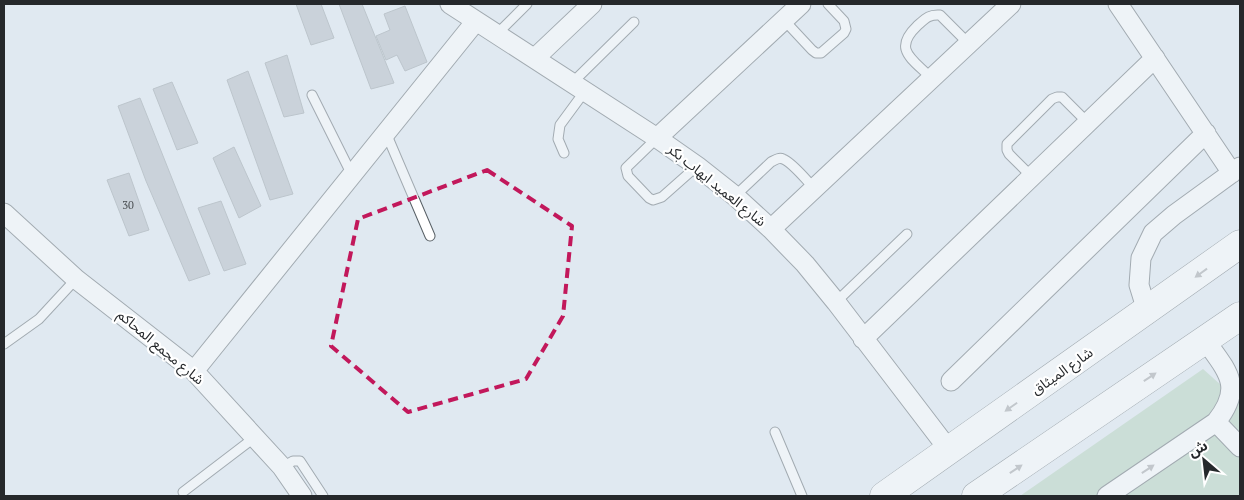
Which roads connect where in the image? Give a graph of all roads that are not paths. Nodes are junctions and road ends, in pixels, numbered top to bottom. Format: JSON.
{"nodes":[{"id":1,"x":450,"y":4,"type":"edge"},
{"id":2,"x":526,"y":4,"type":"edge"},
{"id":3,"x":592,"y":4,"type":"edge"},
{"id":4,"x":801,"y":4,"type":"edge"},
{"id":5,"x":828,"y":4,"type":"edge"},
{"id":6,"x":1010,"y":4,"type":"edge"},
{"id":7,"x":1118,"y":4,"type":"edge"},
{"id":8,"x":784,"y":20,"type":"junction"},
{"id":9,"x":476,"y":21,"type":"junction"},
{"id":10,"x":634,"y":22,"type":"dead end"},
{"id":11,"x":497,"y":34,"type":"junction"},
{"id":12,"x":968,"y":44,"type":"junction"},
{"id":13,"x":534,"y":58,"type":"junction"},
{"id":14,"x":1155,"y":58,"type":"junction"},
{"id":15,"x":931,"y":78,"type":"junction"},
{"id":16,"x":579,"y":87,"type":"junction"},
{"id":17,"x":312,"y":94,"type":"dead end"},
{"id":18,"x":1088,"y":122,"type":"junction"},
{"id":19,"x":386,"y":133,"type":"junction"},
{"id":20,"x":1206,"y":134,"type":"junction"},
{"id":21,"x":657,"y":138,"type":"junction"},
{"id":22,"x":564,"y":152,"type":"dead end"},
{"id":23,"x":697,"y":166,"type":"junction"},
{"id":24,"x":1236,"y":170,"type":"edge"},
{"id":25,"x":353,"y":175,"type":"junction"},
{"id":26,"x":1032,"y":176,"type":"junction"},
{"id":27,"x":814,"y":188,"type":"junction"},
{"id":28,"x":735,"y":196,"type":"junction"},
{"id":29,"x":4,"y":213,"type":"edge"},
{"id":30,"x":771,"y":229,"type":"junction"},
{"id":31,"x":907,"y":234,"type":"dead end"},
{"id":32,"x":430,"y":236,"type":"dead end"},
{"id":33,"x":1240,"y":244,"type":"edge"},
{"id":34,"x":76,"y":279,"type":"junction"},
{"id":35,"x":836,"y":302,"type":"junction"},
{"id":36,"x":1146,"y":311,"type":"junction"},
{"id":37,"x":1240,"y":316,"type":"edge"},
{"id":38,"x":863,"y":339,"type":"junction"},
{"id":39,"x":1205,"y":340,"type":"junction"},
{"id":40,"x":4,"y":344,"type":"edge"},
{"id":41,"x":194,"y":371,"type":"junction"},
{"id":42,"x":951,"y":381,"type":"dead end"},
{"id":43,"x":1216,"y":422,"type":"junction"},
{"id":44,"x":775,"y":432,"type":"dead end"},
{"id":45,"x":255,"y":437,"type":"junction"},
{"id":46,"x":1240,"y":448,"type":"edge"},
{"id":47,"x":949,"y":450,"type":"junction"},
{"id":48,"x":282,"y":467,"type":"junction"},
{"id":49,"x":183,"y":492,"type":"dead end"},
{"id":50,"x":302,"y":496,"type":"edge"},
{"id":51,"x":323,"y":496,"type":"edge"},
{"id":52,"x":802,"y":496,"type":"edge"},
{"id":53,"x":884,"y":496,"type":"edge"},
{"id":54,"x":976,"y":496,"type":"edge"},
{"id":55,"x":1107,"y":496,"type":"edge"}],
"edges":[{"from":1,"to":9,"type":"street","name":"شارع العميد ايهاب بكر"},
{"from":2,"to":11,"type":"lane"},
{"from":3,"to":13,"type":"street"},
{"from":4,"to":8,"type":"street"},
{"from":5,"to":8,"type":"lane"},
{"from":6,"to":12,"type":"street"},
{"from":7,"to":14,"type":"street"},
{"from":8,"to":21,"type":"street"},
{"from":9,"to":11,"type":"street","name":"شارع العميد ايهاب بكر"},
{"from":9,"to":19,"type":"street"},
{"from":10,"to":16,"type":"lane"},
{"from":11,"to":13,"type":"street","name":"شارع العميد ايهاب بكر"},
{"from":12,"to":15,"type":"street"},
{"from":12,"to":15,"type":"lane"},
{"from":13,"to":16,"type":"street","name":"شارع العميد ايهاب بكر"},
{"from":14,"to":18,"type":"street"},
{"from":14,"to":20,"type":"street"},
{"from":15,"to":27,"type":"street"},
{"from":16,"to":21,"type":"street","name":"شارع العميد ايهاب بكر"},
{"from":16,"to":22,"type":"lane"},
{"from":17,"to":25,"type":"lane"},
{"from":18,"to":26,"type":"street"},
{"from":18,"to":26,"type":"lane"},
{"from":19,"to":25,"type":"street"},
{"from":19,"to":32,"type":"lane"},
{"from":20,"to":24,"type":"street"},
{"from":20,"to":42,"type":"street"},
{"from":21,"to":23,"type":"street","name":"شارع العميد ايهاب بكر"},
{"from":21,"to":23,"type":"lane"},
{"from":23,"to":28,"type":"street","name":"شارع العميد ايهاب بكر"},
{"from":24,"to":36,"type":"street"},
{"from":25,"to":41,"type":"street"},
{"from":26,"to":38,"type":"street"},
{"from":27,"to":28,"type":"lane"},
{"from":27,"to":30,"type":"street"},
{"from":28,"to":30,"type":"street","name":"شارع العميد ايهاب بكر"},
{"from":29,"to":34,"type":"street","name":"شارع مجمع المحاكم"},
{"from":30,"to":35,"type":"street","name":"شارع العميد ايهاب بكر"},
{"from":31,"to":35,"type":"lane"},
{"from":33,"to":36,"type":"main road","name":"شارع الميثاق","one_way":true},
{"from":34,"to":40,"type":"lane"},
{"from":34,"to":41,"type":"street","name":"شارع مجمع المحاكم"},
{"from":35,"to":38,"type":"street","name":"شارع العميد ايهاب بكر"},
{"from":36,"to":47,"type":"main road","name":"شارع الميثاق","one_way":true},
{"from":37,"to":39,"type":"main road"},
{"from":38,"to":47,"type":"street","name":"شارع العميد ايهاب بكر"},
{"from":39,"to":43,"type":"street"},
{"from":54,"to":39,"type":"main road","one_way":true},
{"from":41,"to":45,"type":"street","name":"شارع مجمع المحاكم"},
{"from":43,"to":46,"type":"street"},
{"from":55,"to":43,"type":"street","one_way":true},
{"from":44,"to":52,"type":"lane"},
{"from":45,"to":48,"type":"street","name":"شارع مجمع المحاكم"},
{"from":45,"to":49,"type":"lane"},
{"from":47,"to":53,"type":"main road","name":"شارع الميثاق"},
{"from":48,"to":50,"type":"street","name":"شارع مجمع المحاكم"},
{"from":48,"to":51,"type":"lane"}]}
